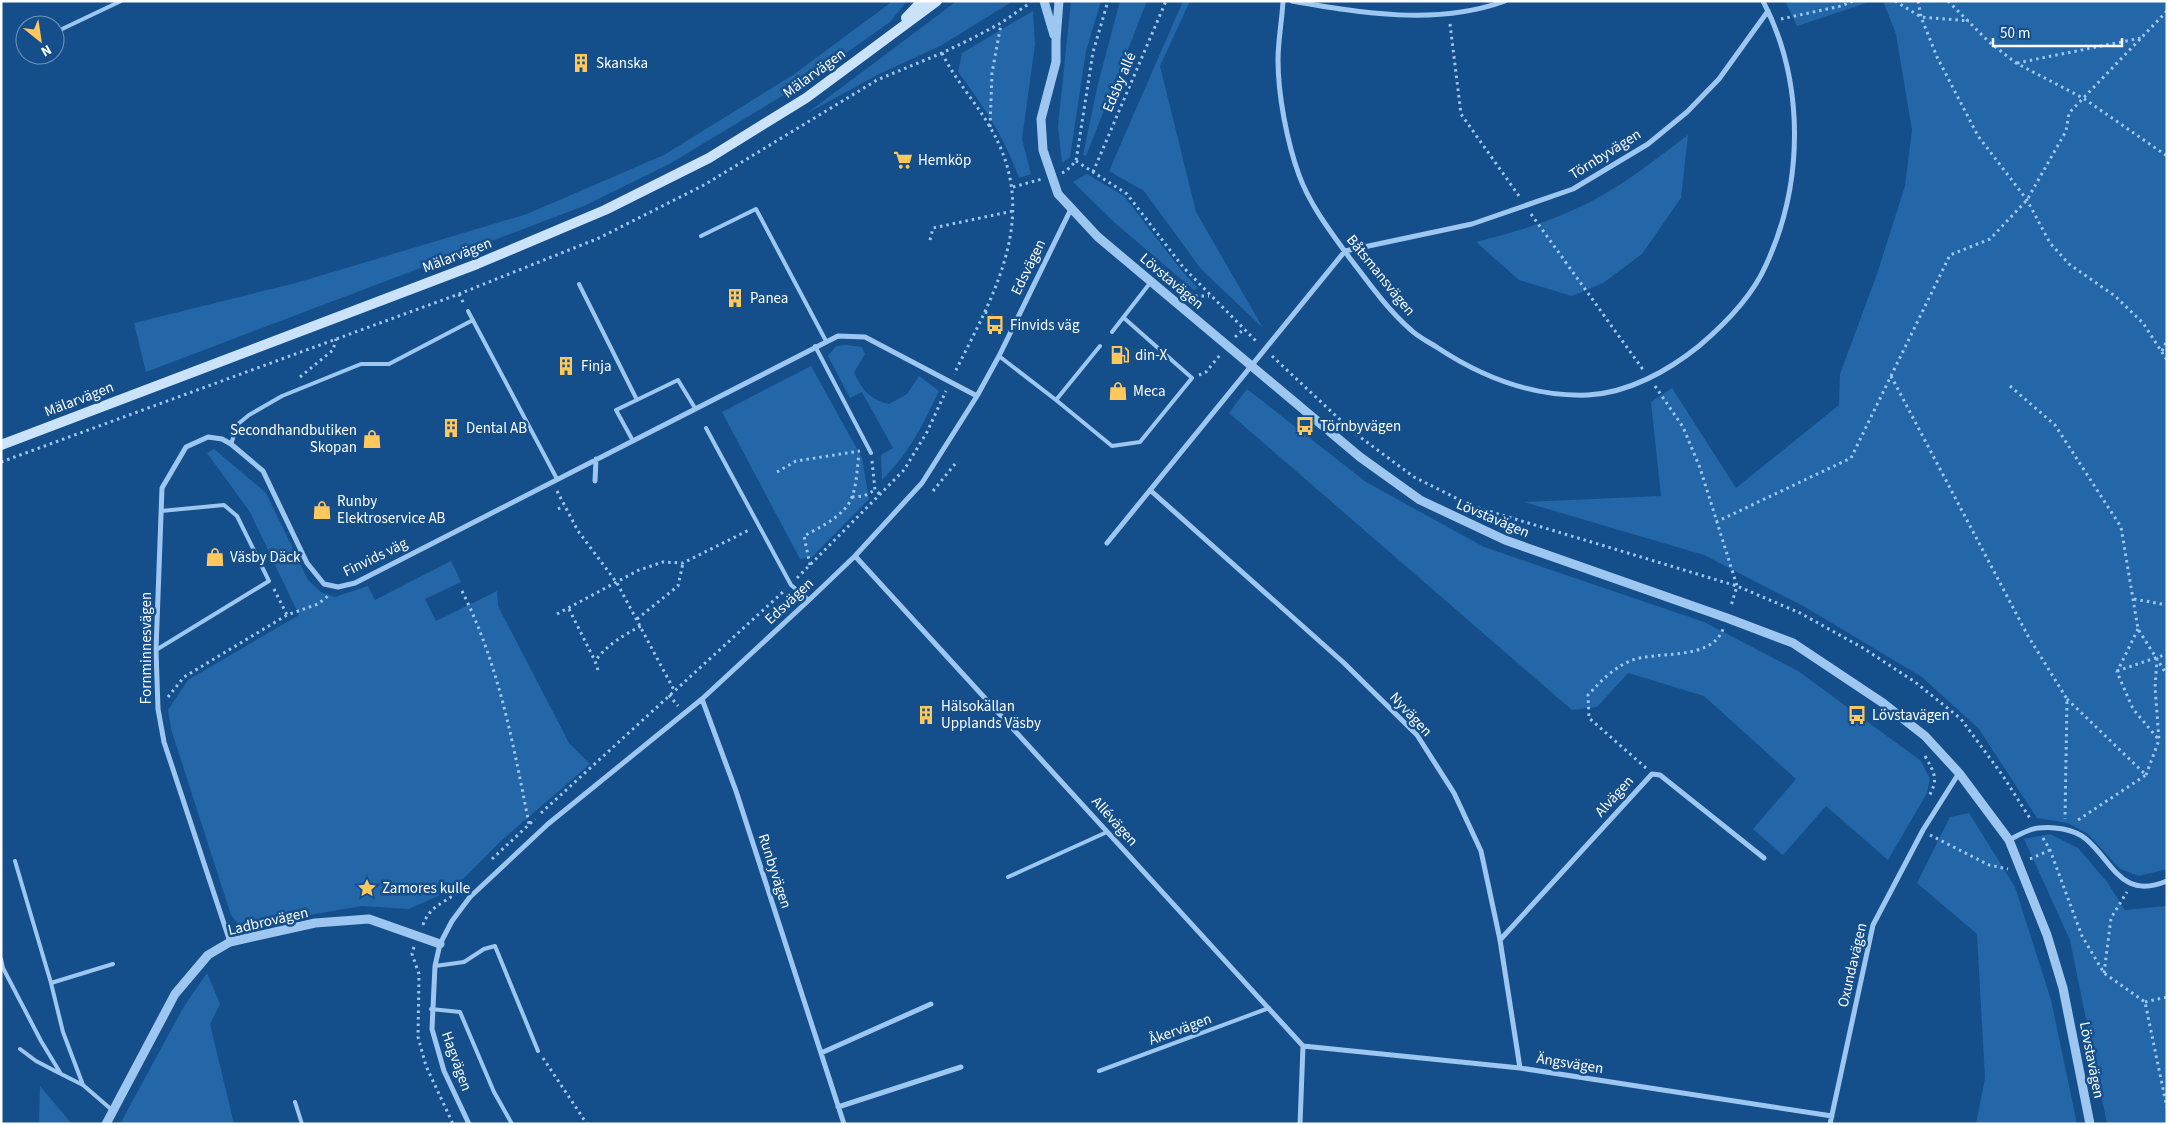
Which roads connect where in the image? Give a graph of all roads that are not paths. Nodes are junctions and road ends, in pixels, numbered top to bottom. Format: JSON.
{"nodes":[{"id":1,"x":121,"y":1,"type":"edge"},
{"id":2,"x":922,"y":1,"type":"edge"},
{"id":3,"x":937,"y":1,"type":"edge"},
{"id":4,"x":1044,"y":1,"type":"edge"},
{"id":5,"x":1059,"y":1,"type":"edge"},
{"id":6,"x":1283,"y":1,"type":"edge"},
{"id":7,"x":1292,"y":1,"type":"edge"},
{"id":8,"x":1505,"y":1,"type":"edge"},
{"id":9,"x":1763,"y":1,"type":"edge"},
{"id":10,"x":1768,"y":11,"type":"junction"},
{"id":11,"x":65,"y":28,"type":"edge"},
{"id":12,"x":894,"y":32,"type":"junction"},
{"id":13,"x":1056,"y":40,"type":"junction"},
{"id":14,"x":1071,"y":209,"type":"junction"},
{"id":15,"x":701,"y":236,"type":"dead end"},
{"id":16,"x":1344,"y":250,"type":"junction"},
{"id":17,"x":1152,"y":281,"type":"junction"},
{"id":18,"x":578,"y":284,"type":"dead end"},
{"id":19,"x":468,"y":311,"type":"dead end"},
{"id":20,"x":1124,"y":318,"type":"junction"},
{"id":21,"x":473,"y":320,"type":"junction"},
{"id":22,"x":1112,"y":332,"type":"dead end"},
{"id":23,"x":826,"y":341,"type":"junction"},
{"id":24,"x":816,"y":346,"type":"junction"},
{"id":25,"x":1100,"y":346,"type":"dead end"},
{"id":26,"x":998,"y":356,"type":"junction"},
{"id":27,"x":1250,"y":366,"type":"junction"},
{"id":28,"x":977,"y":396,"type":"junction"},
{"id":29,"x":637,"y":400,"type":"junction"},
{"id":30,"x":1056,"y":400,"type":"junction"},
{"id":31,"x":695,"y":408,"type":"junction"},
{"id":32,"x":706,"y":428,"type":"dead end"},
{"id":33,"x":222,"y":439,"type":"joint"},
{"id":34,"x":633,"y":441,"type":"junction"},
{"id":35,"x":231,"y":444,"type":"junction"},
{"id":36,"x":1,"y":445,"type":"edge"},
{"id":37,"x":871,"y":453,"type":"road end"},
{"id":38,"x":596,"y":459,"type":"junction"},
{"id":39,"x":554,"y":480,"type":"junction"},
{"id":40,"x":595,"y":481,"type":"dead end"},
{"id":41,"x":1150,"y":490,"type":"junction"},
{"id":42,"x":161,"y":511,"type":"junction"},
{"id":43,"x":1107,"y":543,"type":"dead end"},
{"id":44,"x":854,"y":556,"type":"junction"},
{"id":45,"x":809,"y":600,"type":"junction"},
{"id":46,"x":156,"y":650,"type":"junction"},
{"id":47,"x":702,"y":698,"type":"junction"},
{"id":48,"x":1960,"y":773,"type":"junction"},
{"id":49,"x":1107,"y":832,"type":"junction"},
{"id":50,"x":2009,"y":840,"type":"junction"},
{"id":51,"x":1764,"y":858,"type":"dead end"},
{"id":52,"x":15,"y":861,"type":"dead end"},
{"id":53,"x":1008,"y":877,"type":"dead end"},
{"id":54,"x":2167,"y":881,"type":"edge"},
{"id":55,"x":1500,"y":940,"type":"junction"},
{"id":56,"x":230,"y":942,"type":"junction"},
{"id":57,"x":440,"y":944,"type":"junction"},
{"id":58,"x":1,"y":959,"type":"edge"},
{"id":59,"x":113,"y":964,"type":"dead end"},
{"id":60,"x":435,"y":966,"type":"junction"},
{"id":61,"x":51,"y":983,"type":"junction"},
{"id":62,"x":931,"y":1004,"type":"dead end"},
{"id":63,"x":1269,"y":1008,"type":"junction"},
{"id":64,"x":432,"y":1009,"type":"junction"},
{"id":65,"x":1303,"y":1046,"type":"junction"},
{"id":66,"x":20,"y":1049,"type":"dead end"},
{"id":67,"x":538,"y":1051,"type":"road end"},
{"id":68,"x":821,"y":1053,"type":"junction"},
{"id":69,"x":961,"y":1067,"type":"dead end"},
{"id":70,"x":1520,"y":1068,"type":"junction"},
{"id":71,"x":1099,"y":1072,"type":"dead end"},
{"id":72,"x":61,"y":1074,"type":"junction"},
{"id":73,"x":83,"y":1085,"type":"junction"},
{"id":74,"x":295,"y":1102,"type":"dead end"},
{"id":75,"x":838,"y":1107,"type":"junction"},
{"id":76,"x":112,"y":1110,"type":"junction"},
{"id":77,"x":1832,"y":1116,"type":"junction"},
{"id":78,"x":106,"y":1124,"type":"edge"},
{"id":79,"x":302,"y":1124,"type":"edge"},
{"id":80,"x":469,"y":1124,"type":"edge"},
{"id":81,"x":512,"y":1124,"type":"edge"},
{"id":82,"x":844,"y":1124,"type":"edge"},
{"id":83,"x":1300,"y":1124,"type":"edge"},
{"id":84,"x":1830,"y":1124,"type":"edge"},
{"id":85,"x":2090,"y":1124,"type":"edge"}],
"edges":[{"from":1,"to":11,"type":"lane"},
{"from":2,"to":12,"type":"main road","name":"Mälarvägen"},
{"from":3,"to":12,"type":"main road","name":"Mälarvägen"},
{"from":4,"to":13,"type":"street","name":"Lövstavägen"},
{"from":5,"to":13,"type":"street","name":"Lövstavägen"},
{"from":6,"to":16,"type":"street","name":"Båtsmansvägen"},
{"from":7,"to":8,"type":"street"},
{"from":9,"to":10,"type":"street","name":"Båtsmansvägen"},
{"from":10,"to":16,"type":"street","name":"Törnbyvägen"},
{"from":10,"to":16,"type":"street","name":"Båtsmansvägen"},
{"from":12,"to":36,"type":"main road","name":"Mälarvägen"},
{"from":13,"to":14,"type":"street","name":"Lövstavägen"},
{"from":14,"to":17,"type":"street","name":"Lövstavägen"},
{"from":14,"to":26,"type":"street","name":"Edsvägen"},
{"from":15,"to":23,"type":"lane"},
{"from":16,"to":27,"type":"street"},
{"from":17,"to":20,"type":"lane"},
{"from":17,"to":27,"type":"street","name":"Lövstavägen"},
{"from":18,"to":29,"type":"lane"},
{"from":19,"to":21,"type":"lane"},
{"from":20,"to":22,"type":"lane"},
{"from":20,"to":30,"type":"lane"},
{"from":21,"to":35,"type":"lane"},
{"from":21,"to":39,"type":"lane"},
{"from":23,"to":24,"type":"street","name":"Finvids väg"},
{"from":23,"to":28,"type":"street","name":"Finvids väg"},
{"from":24,"to":31,"type":"street","name":"Finvids väg"},
{"from":24,"to":37,"type":"lane"},
{"from":25,"to":30,"type":"lane"},
{"from":26,"to":28,"type":"street","name":"Edsvägen"},
{"from":26,"to":30,"type":"lane"},
{"from":27,"to":41,"type":"street"},
{"from":27,"to":48,"type":"street","name":"Lövstavägen"},
{"from":28,"to":44,"type":"street","name":"Edsvägen"},
{"from":29,"to":31,"type":"lane"},
{"from":29,"to":34,"type":"lane"},
{"from":31,"to":34,"type":"street","name":"Finvids väg"},
{"from":32,"to":45,"type":"lane"},
{"from":33,"to":35,"type":"street","name":"Finvids väg"},
{"from":33,"to":42,"type":"street","name":"Fornminnesvägen"},
{"from":34,"to":38,"type":"street","name":"Finvids väg"},
{"from":35,"to":39,"type":"street","name":"Finvids väg"},
{"from":38,"to":39,"type":"street","name":"Finvids väg"},
{"from":38,"to":40,"type":"street"},
{"from":41,"to":43,"type":"street"},
{"from":41,"to":55,"type":"street","name":"Nyvägen"},
{"from":42,"to":46,"type":"street","name":"Fornminnesvägen"},
{"from":42,"to":46,"type":"lane"},
{"from":44,"to":45,"type":"street","name":"Edsvägen"},
{"from":44,"to":49,"type":"street","name":"Allévägen"},
{"from":45,"to":47,"type":"street","name":"Edsvägen"},
{"from":46,"to":56,"type":"street","name":"Fornminnesvägen"},
{"from":47,"to":57,"type":"street","name":"Edsvägen"},
{"from":47,"to":68,"type":"street","name":"Runbyvägen"},
{"from":48,"to":50,"type":"street","name":"Lövstavägen"},
{"from":48,"to":77,"type":"street","name":"Oxundavägen"},
{"from":49,"to":53,"type":"lane"},
{"from":49,"to":63,"type":"street","name":"Allévägen"},
{"from":50,"to":54,"type":"street"},
{"from":50,"to":85,"type":"street","name":"Lövstavägen"},
{"from":51,"to":55,"type":"street","name":"Alvägen"},
{"from":52,"to":61,"type":"lane"},
{"from":55,"to":70,"type":"street","name":"Nyvägen"},
{"from":56,"to":57,"type":"street","name":"Ladbrovägen"},
{"from":56,"to":76,"type":"street","name":"Ladbrovägen"},
{"from":57,"to":60,"type":"street","name":"Hagvägen"},
{"from":58,"to":72,"type":"lane"},
{"from":59,"to":61,"type":"lane"},
{"from":60,"to":64,"type":"street","name":"Hagvägen"},
{"from":60,"to":67,"type":"lane"},
{"from":61,"to":73,"type":"lane"},
{"from":62,"to":68,"type":"street"},
{"from":63,"to":65,"type":"street","name":"Allévägen"},
{"from":63,"to":71,"type":"lane","name":"Åkervägen"},
{"from":64,"to":80,"type":"street","name":"Hagvägen"},
{"from":64,"to":81,"type":"lane"},
{"from":65,"to":70,"type":"street","name":"Ängsvägen"},
{"from":65,"to":83,"type":"street"},
{"from":66,"to":72,"type":"lane"},
{"from":68,"to":75,"type":"street","name":"Runbyvägen"},
{"from":69,"to":75,"type":"street"},
{"from":70,"to":77,"type":"street","name":"Ängsvägen"},
{"from":72,"to":73,"type":"lane"},
{"from":73,"to":76,"type":"lane"},
{"from":74,"to":79,"type":"lane"},
{"from":75,"to":82,"type":"street","name":"Runbyvägen"},
{"from":76,"to":78,"type":"street","name":"Ladbrovägen"},
{"from":77,"to":84,"type":"street","name":"Oxundavägen"}]}
